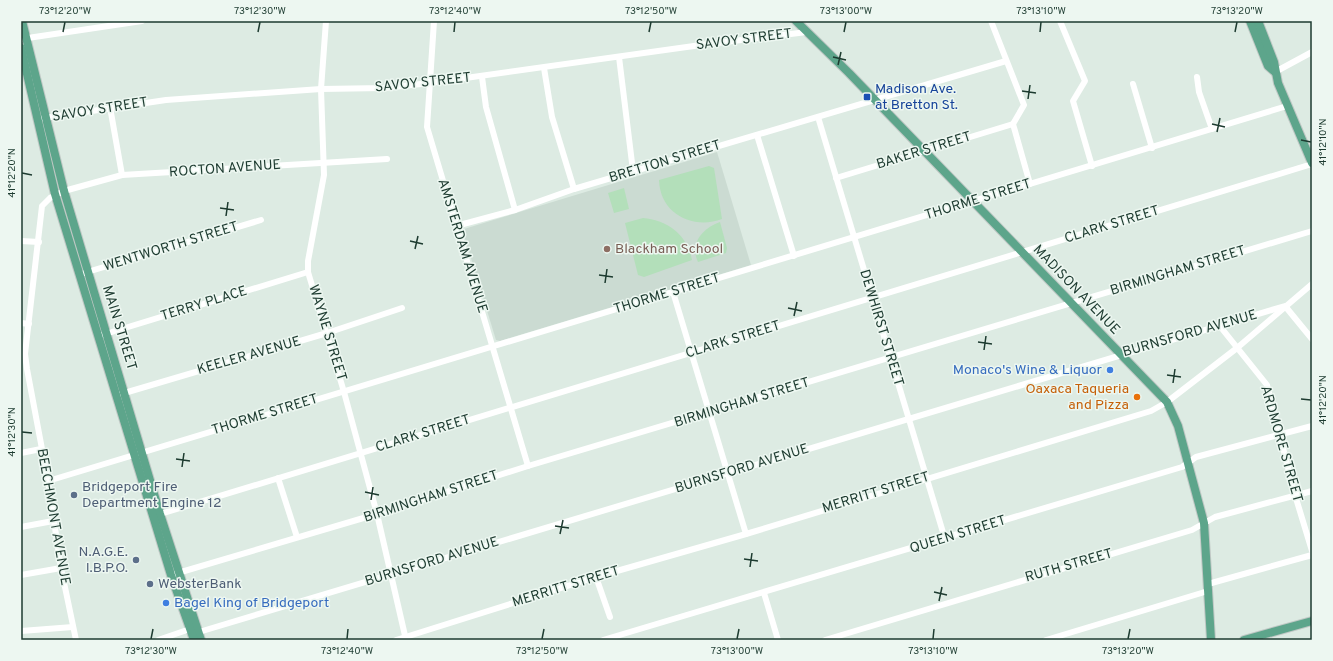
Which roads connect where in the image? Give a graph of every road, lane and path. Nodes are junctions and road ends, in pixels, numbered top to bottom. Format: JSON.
{"nodes":[{"id":1,"x":22,"y":21,"type":"edge"},
{"id":2,"x":142,"y":21,"type":"edge"},
{"id":3,"x":326,"y":21,"type":"edge"},
{"id":4,"x":434,"y":21,"type":"edge"},
{"id":5,"x":796,"y":21,"type":"edge"},
{"id":6,"x":991,"y":21,"type":"edge"},
{"id":7,"x":1060,"y":21,"type":"edge"},
{"id":8,"x":1250,"y":21,"type":"edge"},
{"id":9,"x":1258,"y":21,"type":"edge"},
{"id":10,"x":807,"y":32,"type":"junction"},
{"id":11,"x":23,"y":39,"type":"edge"},
{"id":12,"x":21,"y":48,"type":"edge"},
{"id":13,"x":1312,"y":52,"type":"edge"},
{"id":14,"x":619,"y":57,"type":"junction"},
{"id":15,"x":1006,"y":61,"type":"junction"},
{"id":16,"x":26,"y":64,"type":"edge"},
{"id":17,"x":544,"y":68,"type":"junction"},
{"id":18,"x":1275,"y":72,"type":"junction"},
{"id":19,"x":482,"y":77,"type":"junction"},
{"id":20,"x":1197,"y":77,"type":"dead end"},
{"id":21,"x":430,"y":83,"type":"junction"},
{"id":22,"x":1133,"y":84,"type":"dead end"},
{"id":23,"x":321,"y":90,"type":"junction"},
{"id":24,"x":875,"y":100,"type":"junction"},
{"id":25,"x":1287,"y":106,"type":"junction"},
{"id":26,"x":110,"y":107,"type":"junction"},
{"id":27,"x":818,"y":117,"type":"junction"},
{"id":28,"x":42,"y":119,"type":"junction"},
{"id":29,"x":1013,"y":124,"type":"junction"},
{"id":30,"x":1212,"y":129,"type":"junction"},
{"id":31,"x":757,"y":135,"type":"junction"},
{"id":32,"x":1152,"y":148,"type":"junction"},
{"id":33,"x":924,"y":151,"type":"junction"},
{"id":34,"x":388,"y":159,"type":"dead end"},
{"id":35,"x":325,"y":162,"type":"junction"},
{"id":36,"x":1312,"y":164,"type":"edge"},
{"id":37,"x":1092,"y":166,"type":"junction"},
{"id":38,"x":633,"y":171,"type":"junction"},
{"id":39,"x":122,"y":175,"type":"junction"},
{"id":40,"x":836,"y":178,"type":"junction"},
{"id":41,"x":1030,"y":184,"type":"junction"},
{"id":42,"x":574,"y":189,"type":"junction"},
{"id":43,"x":64,"y":191,"type":"junction"},
{"id":44,"x":56,"y":194,"type":"junction"},
{"id":45,"x":972,"y":202,"type":"junction"},
{"id":46,"x":515,"y":210,"type":"junction"},
{"id":47,"x":261,"y":220,"type":"dead end"},
{"id":48,"x":456,"y":226,"type":"junction"},
{"id":49,"x":1312,"y":231,"type":"edge"},
{"id":50,"x":854,"y":238,"type":"junction"},
{"id":51,"x":21,"y":241,"type":"edge"},
{"id":52,"x":39,"y":242,"type":"junction"},
{"id":53,"x":1022,"y":253,"type":"junction"},
{"id":54,"x":794,"y":256,"type":"junction"},
{"id":55,"x":308,"y":272,"type":"junction"},
{"id":56,"x":84,"y":273,"type":"junction"},
{"id":57,"x":1312,"y":284,"type":"edge"},
{"id":58,"x":674,"y":292,"type":"junction"},
{"id":59,"x":872,"y":297,"type":"junction"},
{"id":60,"x":1070,"y":304,"type":"junction"},
{"id":61,"x":1285,"y":306,"type":"junction"},
{"id":62,"x":402,"y":308,"type":"dead end"},
{"id":63,"x":21,"y":323,"type":"edge"},
{"id":64,"x":30,"y":324,"type":"junction"},
{"id":65,"x":1220,"y":325,"type":"junction"},
{"id":66,"x":327,"y":333,"type":"junction"},
{"id":67,"x":103,"y":334,"type":"junction"},
{"id":68,"x":1312,"y":339,"type":"edge"},
{"id":69,"x":492,"y":347,"type":"junction"},
{"id":70,"x":1237,"y":348,"type":"junction"},
{"id":71,"x":691,"y":352,"type":"junction"},
{"id":72,"x":1120,"y":354,"type":"junction"},
{"id":73,"x":890,"y":358,"type":"junction"},
{"id":74,"x":344,"y":392,"type":"junction"},
{"id":75,"x":121,"y":394,"type":"junction"},
{"id":76,"x":1167,"y":402,"type":"junction"},
{"id":77,"x":511,"y":407,"type":"junction"},
{"id":78,"x":710,"y":413,"type":"junction"},
{"id":79,"x":908,"y":418,"type":"junction"},
{"id":80,"x":1312,"y":426,"type":"edge"},
{"id":81,"x":1281,"y":434,"type":"junction"},
{"id":82,"x":41,"y":449,"type":"junction"},
{"id":83,"x":21,"y":453,"type":"edge"},
{"id":84,"x":360,"y":453,"type":"junction"},
{"id":85,"x":139,"y":454,"type":"junction"},
{"id":86,"x":1189,"y":462,"type":"junction"},
{"id":87,"x":528,"y":466,"type":"junction"},
{"id":88,"x":728,"y":474,"type":"junction"},
{"id":89,"x":278,"y":478,"type":"junction"},
{"id":90,"x":926,"y":478,"type":"junction"},
{"id":91,"x":48,"y":481,"type":"junction"},
{"id":92,"x":1312,"y":491,"type":"edge"},
{"id":93,"x":1295,"y":495,"type":"junction"},
{"id":94,"x":377,"y":514,"type":"junction"},
{"id":95,"x":157,"y":515,"type":"junction"},
{"id":96,"x":53,"y":521,"type":"junction"},
{"id":97,"x":1204,"y":523,"type":"junction"},
{"id":98,"x":21,"y":527,"type":"edge"},
{"id":99,"x":746,"y":534,"type":"junction"},
{"id":100,"x":297,"y":537,"type":"junction"},
{"id":101,"x":945,"y":539,"type":"junction"},
{"id":102,"x":1312,"y":551,"type":"edge"},
{"id":103,"x":1312,"y":555,"type":"edge"},
{"id":104,"x":61,"y":568,"type":"junction"},
{"id":105,"x":175,"y":574,"type":"junction"},
{"id":106,"x":392,"y":574,"type":"junction"},
{"id":107,"x":21,"y":575,"type":"edge"},
{"id":108,"x":596,"y":576,"type":"junction"},
{"id":109,"x":1208,"y":588,"type":"junction"},
{"id":110,"x":764,"y":593,"type":"junction"},
{"id":111,"x":610,"y":617,"type":"dead end"},
{"id":112,"x":1312,"y":621,"type":"edge"},
{"id":113,"x":73,"y":627,"type":"junction"},
{"id":114,"x":190,"y":629,"type":"junction"},
{"id":115,"x":21,"y":631,"type":"edge"},
{"id":116,"x":200,"y":636,"type":"edge"},
{"id":117,"x":406,"y":638,"type":"edge"},
{"id":118,"x":76,"y":640,"type":"edge"},
{"id":119,"x":158,"y":640,"type":"edge"},
{"id":120,"x":194,"y":640,"type":"edge"},
{"id":121,"x":396,"y":640,"type":"edge"},
{"id":122,"x":603,"y":640,"type":"edge"},
{"id":123,"x":778,"y":640,"type":"edge"},
{"id":124,"x":825,"y":640,"type":"edge"},
{"id":125,"x":1046,"y":640,"type":"edge"},
{"id":126,"x":1211,"y":640,"type":"edge"},
{"id":127,"x":1244,"y":640,"type":"edge"}],
"edges":[{"from":1,"to":11,"type":"main road","name":"MAIN STREET"},
{"from":2,"to":11,"type":"street"},
{"from":3,"to":23,"type":"street","name":"WAYNE STREET"},
{"from":4,"to":21,"type":"street","name":"AMSTERDAM AVENUE"},
{"from":5,"to":10,"type":"main road","name":"MADISON AVENUE"},
{"from":6,"to":15,"type":"street"},
{"from":7,"to":37,"type":"street"},
{"from":8,"to":18,"type":"main road"},
{"from":9,"to":18,"type":"main road"},
{"from":10,"to":14,"type":"street","name":"SAVOY STREET"},
{"from":10,"to":24,"type":"main road","name":"MADISON AVENUE"},
{"from":11,"to":16,"type":"main road","name":"MAIN STREET"},
{"from":12,"to":16,"type":"main road","name":"MAIN STREET"},
{"from":13,"to":18,"type":"street"},
{"from":14,"to":17,"type":"street","name":"SAVOY STREET"},
{"from":14,"to":38,"type":"street"},
{"from":15,"to":24,"type":"street","name":"BRETTON STREET"},
{"from":15,"to":29,"type":"street"},
{"from":16,"to":28,"type":"main road","name":"MAIN STREET"},
{"from":17,"to":19,"type":"street","name":"SAVOY STREET"},
{"from":17,"to":42,"type":"street"},
{"from":18,"to":25,"type":"main road"},
{"from":19,"to":21,"type":"street","name":"SAVOY STREET"},
{"from":19,"to":46,"type":"street"},
{"from":20,"to":30,"type":"street"},
{"from":21,"to":23,"type":"street","name":"SAVOY STREET"},
{"from":21,"to":48,"type":"street","name":"AMSTERDAM AVENUE"},
{"from":22,"to":32,"type":"street"},
{"from":23,"to":26,"type":"street","name":"SAVOY STREET"},
{"from":23,"to":35,"type":"street","name":"WAYNE STREET"},
{"from":24,"to":27,"type":"street","name":"BRETTON STREET"},
{"from":24,"to":33,"type":"main road","name":"MADISON AVENUE"},
{"from":25,"to":30,"type":"street","name":"THORME STREET"},
{"from":25,"to":36,"type":"main road"},
{"from":26,"to":28,"type":"street","name":"SAVOY STREET"},
{"from":26,"to":39,"type":"street"},
{"from":27,"to":31,"type":"street","name":"BRETTON STREET"},
{"from":27,"to":40,"type":"street","name":"DEWHIRST STREET"},
{"from":28,"to":43,"type":"main road","name":"MAIN STREET"},
{"from":28,"to":44,"type":"main road","name":"MAIN STREET"},
{"from":29,"to":33,"type":"street","name":"BAKER STREET"},
{"from":29,"to":41,"type":"street"},
{"from":30,"to":32,"type":"street","name":"THORME STREET"},
{"from":31,"to":38,"type":"street","name":"BRETTON STREET"},
{"from":31,"to":54,"type":"street"},
{"from":32,"to":37,"type":"street","name":"THORME STREET"},
{"from":33,"to":40,"type":"street","name":"BAKER STREET"},
{"from":33,"to":45,"type":"main road","name":"MADISON AVENUE"},
{"from":34,"to":35,"type":"street","name":"ROCTON AVENUE"},
{"from":35,"to":39,"type":"street","name":"ROCTON AVENUE"},
{"from":35,"to":55,"type":"street","name":"WAYNE STREET"},
{"from":36,"to":53,"type":"street","name":"CLARK STREET"},
{"from":37,"to":41,"type":"street","name":"THORME STREET"},
{"from":38,"to":42,"type":"street","name":"BRETTON STREET"},
{"from":39,"to":43,"type":"street","name":"ROCTON AVENUE"},
{"from":40,"to":50,"type":"street","name":"DEWHIRST STREET"},
{"from":41,"to":45,"type":"street","name":"THORME STREET"},
{"from":42,"to":46,"type":"street","name":"BRETTON STREET"},
{"from":43,"to":44,"type":"street","name":"BEECHMONT AVENUE"},
{"from":43,"to":56,"type":"main road","name":"MAIN STREET"},
{"from":44,"to":52,"type":"street","name":"BEECHMONT AVENUE"},
{"from":44,"to":56,"type":"main road","name":"MAIN STREET"},
{"from":45,"to":50,"type":"street","name":"THORME STREET"},
{"from":45,"to":53,"type":"main road","name":"MADISON AVENUE"},
{"from":46,"to":48,"type":"street","name":"BRETTON STREET"},
{"from":47,"to":56,"type":"street","name":"WENTWORTH STREET"},
{"from":48,"to":69,"type":"street","name":"AMSTERDAM AVENUE"},
{"from":49,"to":60,"type":"street","name":"BIRMINGHAM STREET"},
{"from":50,"to":54,"type":"street","name":"THORME STREET"},
{"from":50,"to":59,"type":"street","name":"DEWHIRST STREET"},
{"from":51,"to":52,"type":"street"},
{"from":52,"to":64,"type":"street","name":"BEECHMONT AVENUE"},
{"from":53,"to":59,"type":"street","name":"CLARK STREET"},
{"from":53,"to":60,"type":"main road","name":"MADISON AVENUE"},
{"from":54,"to":58,"type":"street","name":"THORME STREET"},
{"from":55,"to":66,"type":"street","name":"WAYNE STREET"},
{"from":55,"to":67,"type":"street","name":"TERRY PLACE"},
{"from":56,"to":67,"type":"main road","name":"MAIN STREET"},
{"from":57,"to":61,"type":"street","name":"MERRITT STREET"},
{"from":58,"to":69,"type":"street","name":"THORME STREET"},
{"from":58,"to":71,"type":"street"},
{"from":59,"to":71,"type":"street","name":"CLARK STREET"},
{"from":59,"to":73,"type":"street","name":"DEWHIRST STREET"},
{"from":60,"to":72,"type":"main road","name":"MADISON AVENUE"},
{"from":60,"to":73,"type":"street","name":"BIRMINGHAM STREET"},
{"from":61,"to":65,"type":"street","name":"BURNSFORD AVENUE"},
{"from":61,"to":68,"type":"street"},
{"from":61,"to":70,"type":"street","name":"MERRITT STREET"},
{"from":62,"to":66,"type":"street","name":"KEELER AVENUE"},
{"from":63,"to":64,"type":"street"},
{"from":64,"to":82,"type":"street","name":"BEECHMONT AVENUE"},
{"from":65,"to":70,"type":"street","name":"ARDMORE STREET"},
{"from":65,"to":72,"type":"street","name":"BURNSFORD AVENUE"},
{"from":66,"to":74,"type":"street","name":"WAYNE STREET"},
{"from":66,"to":75,"type":"street","name":"KEELER AVENUE"},
{"from":67,"to":75,"type":"main road","name":"MAIN STREET"},
{"from":69,"to":74,"type":"street","name":"THORME STREET"},
{"from":69,"to":77,"type":"street","name":"AMSTERDAM AVENUE"},
{"from":70,"to":76,"type":"street","name":"MERRITT STREET"},
{"from":70,"to":81,"type":"street","name":"ARDMORE STREET"},
{"from":71,"to":77,"type":"street","name":"CLARK STREET"},
{"from":71,"to":78,"type":"street"},
{"from":72,"to":76,"type":"main road","name":"MADISON AVENUE"},
{"from":72,"to":79,"type":"street","name":"BURNSFORD AVENUE"},
{"from":73,"to":78,"type":"street","name":"BIRMINGHAM STREET"},
{"from":73,"to":79,"type":"street","name":"DEWHIRST STREET"},
{"from":74,"to":84,"type":"street","name":"WAYNE STREET"},
{"from":74,"to":85,"type":"street","name":"THORME STREET"},
{"from":75,"to":85,"type":"main road","name":"MAIN STREET"},
{"from":76,"to":86,"type":"main road","name":"MADISON AVENUE"},
{"from":76,"to":90,"type":"street","name":"MERRITT STREET"},
{"from":77,"to":84,"type":"street","name":"CLARK STREET"},
{"from":77,"to":87,"type":"street","name":"AMSTERDAM AVENUE"},
{"from":78,"to":87,"type":"street","name":"BIRMINGHAM STREET"},
{"from":78,"to":88,"type":"street"},
{"from":79,"to":88,"type":"street","name":"BURNSFORD AVENUE"},
{"from":79,"to":90,"type":"street","name":"DEWHIRST STREET"},
{"from":80,"to":81,"type":"street","name":"QUEEN STREET"},
{"from":81,"to":86,"type":"street","name":"QUEEN STREET"},
{"from":81,"to":93,"type":"street","name":"ARDMORE STREET"},
{"from":82,"to":83,"type":"street"},
{"from":82,"to":91,"type":"street","name":"BEECHMONT AVENUE"},
{"from":84,"to":89,"type":"street","name":"CLARK STREET"},
{"from":84,"to":94,"type":"street","name":"WAYNE STREET"},
{"from":85,"to":91,"type":"street","name":"THORME STREET"},
{"from":85,"to":95,"type":"main road","name":"MAIN STREET"},
{"from":86,"to":97,"type":"main road","name":"MADISON AVENUE"},
{"from":86,"to":101,"type":"street","name":"QUEEN STREET"},
{"from":87,"to":94,"type":"street","name":"BIRMINGHAM STREET"},
{"from":88,"to":99,"type":"street"},
{"from":88,"to":106,"type":"street","name":"BURNSFORD AVENUE"},
{"from":89,"to":95,"type":"street","name":"CLARK STREET"},
{"from":89,"to":100,"type":"street"},
{"from":90,"to":99,"type":"street","name":"MERRITT STREET"},
{"from":90,"to":101,"type":"street","name":"DEWHIRST STREET"},
{"from":91,"to":96,"type":"street","name":"BEECHMONT AVENUE"},
{"from":92,"to":93,"type":"street","name":"RUTH STREET"},
{"from":93,"to":97,"type":"street","name":"RUTH STREET"},
{"from":93,"to":102,"type":"street","name":"ARDMORE STREET"},
{"from":94,"to":100,"type":"street","name":"BIRMINGHAM STREET"},
{"from":94,"to":106,"type":"street","name":"WAYNE STREET"},
{"from":95,"to":105,"type":"main road","name":"MAIN STREET"},
{"from":96,"to":98,"type":"street"},
{"from":96,"to":104,"type":"street","name":"BEECHMONT AVENUE"},
{"from":97,"to":109,"type":"main road","name":"MADISON AVENUE"},
{"from":97,"to":124,"type":"street","name":"RUTH STREET"},
{"from":99,"to":108,"type":"street","name":"MERRITT STREET"},
{"from":100,"to":105,"type":"street","name":"BIRMINGHAM STREET"},
{"from":101,"to":110,"type":"street","name":"QUEEN STREET"},
{"from":103,"to":109,"type":"street"},
{"from":104,"to":107,"type":"street"},
{"from":104,"to":113,"type":"street","name":"BEECHMONT AVENUE"},
{"from":105,"to":114,"type":"main road","name":"MAIN STREET"},
{"from":105,"to":116,"type":"main road","name":"MAIN STREET"},
{"from":106,"to":116,"type":"street","name":"BURNSFORD AVENUE"},
{"from":106,"to":117,"type":"street","name":"WAYNE STREET"},
{"from":108,"to":111,"type":"street"},
{"from":108,"to":117,"type":"street","name":"MERRITT STREET"},
{"from":109,"to":125,"type":"street"},
{"from":109,"to":126,"type":"main road","name":"MADISON AVENUE"},
{"from":110,"to":122,"type":"street","name":"QUEEN STREET"},
{"from":110,"to":123,"type":"street"},
{"from":112,"to":127,"type":"main road"},
{"from":113,"to":115,"type":"street"},
{"from":113,"to":118,"type":"street","name":"BEECHMONT AVENUE"},
{"from":114,"to":116,"type":"street"},
{"from":114,"to":119,"type":"street"},
{"from":114,"to":120,"type":"main road","name":"MAIN STREET"},
{"from":117,"to":121,"type":"street","name":"MERRITT STREET"}]}
